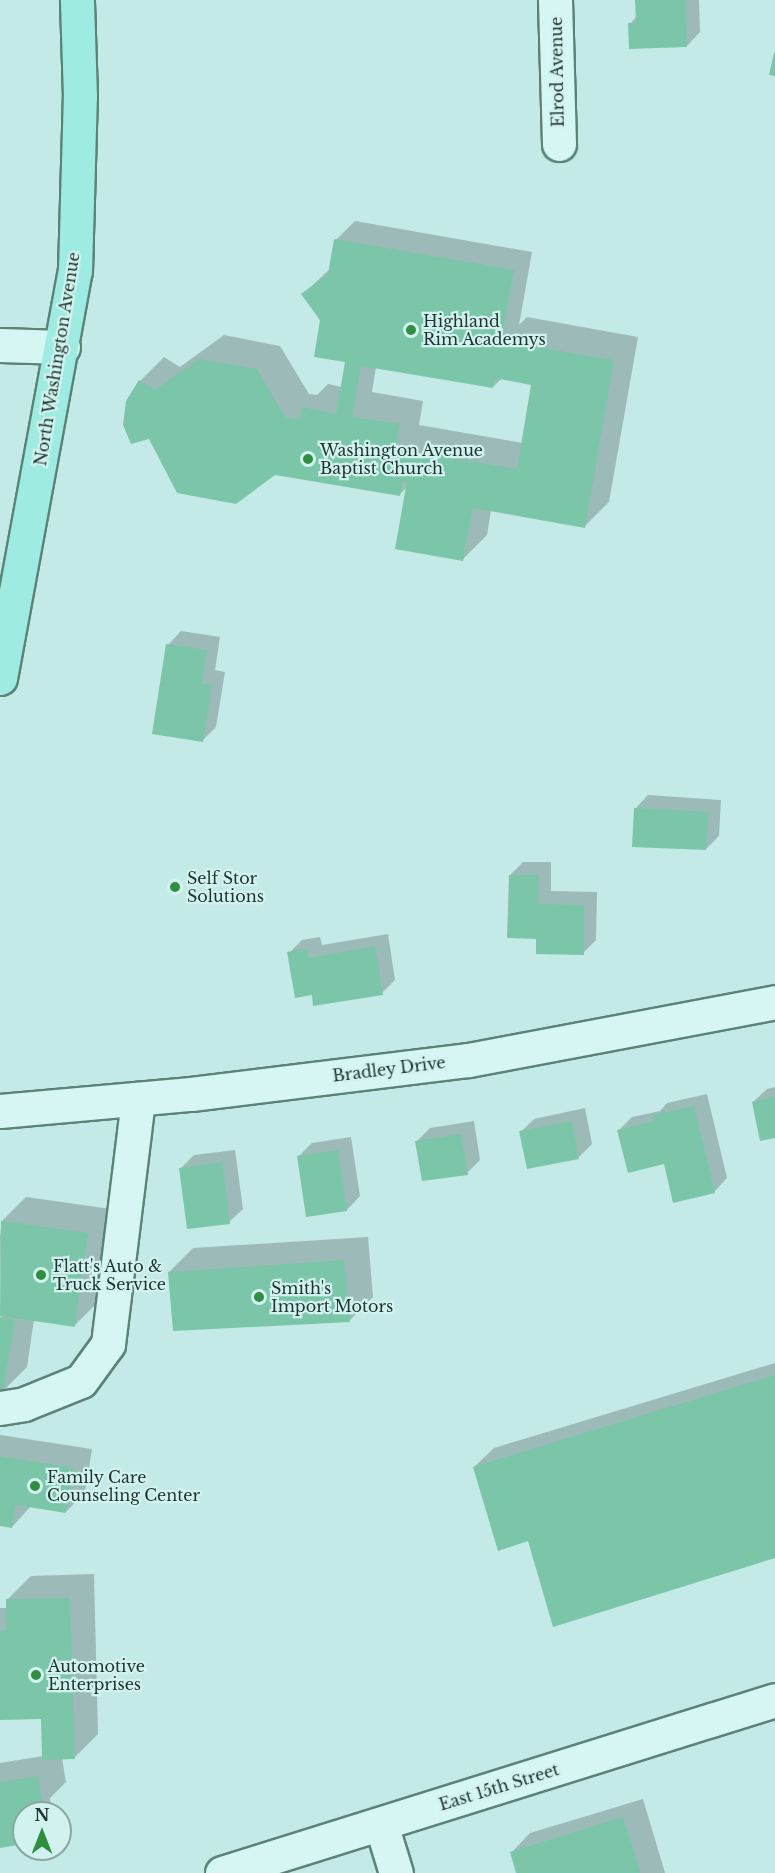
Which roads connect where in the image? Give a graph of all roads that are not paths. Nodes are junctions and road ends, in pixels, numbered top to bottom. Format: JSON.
{"nodes":[{"id":1,"x":77,"y":0,"type":"edge"},
{"id":2,"x":555,"y":0,"type":"edge"},
{"id":3,"x":559,"y":144,"type":"dead end"},
{"id":4,"x":0,"y":345,"type":"edge"},
{"id":5,"x":63,"y":347,"type":"junction"},
{"id":6,"x":0,"y":678,"type":"edge"},
{"id":7,"x":775,"y":1002,"type":"edge"},
{"id":8,"x":138,"y":1099,"type":"junction"},
{"id":9,"x":0,"y":1111,"type":"edge"},
{"id":10,"x":0,"y":1408,"type":"edge"},
{"id":11,"x":775,"y":1700,"type":"edge"},
{"id":12,"x":381,"y":1824,"type":"junction"},
{"id":13,"x":301,"y":1861,"type":"edge"},
{"id":14,"x":222,"y":1873,"type":"edge"},
{"id":15,"x":396,"y":1873,"type":"edge"}],
"edges":[{"from":1,"to":5,"type":"main road","name":"North Washington Avenue"},
{"from":2,"to":3,"type":"street","name":"Elrod Avenue"},
{"from":4,"to":5,"type":"street"},
{"from":5,"to":6,"type":"main road","name":"North Washington Avenue"},
{"from":7,"to":8,"type":"street","name":"Bradley Drive"},
{"from":8,"to":9,"type":"street","name":"Bradley Drive"},
{"from":8,"to":10,"type":"street"},
{"from":11,"to":12,"type":"street","name":"East 15th Street"},
{"from":12,"to":13,"type":"street","name":"East 15th Street"},
{"from":12,"to":15,"type":"street"},
{"from":13,"to":14,"type":"street","name":"East 15th Street"}]}
